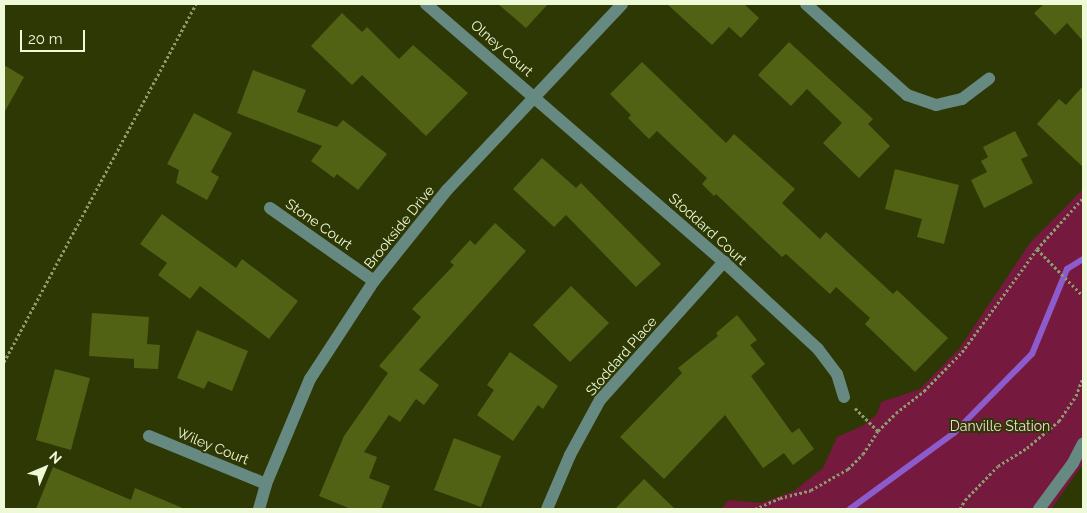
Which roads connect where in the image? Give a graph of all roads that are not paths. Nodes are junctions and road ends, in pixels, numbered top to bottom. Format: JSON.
{"nodes":[{"id":1,"x":426,"y":4,"type":"edge"},
{"id":2,"x":622,"y":4,"type":"edge"},
{"id":3,"x":806,"y":4,"type":"edge"},
{"id":4,"x":989,"y":79,"type":"dead end"},
{"id":5,"x":535,"y":96,"type":"junction"},
{"id":6,"x":270,"y":208,"type":"dead end"},
{"id":7,"x":724,"y":262,"type":"junction"},
{"id":8,"x":374,"y":281,"type":"junction"},
{"id":9,"x":844,"y":397,"type":"road end"},
{"id":10,"x":149,"y":436,"type":"dead end"},
{"id":11,"x":1083,"y":443,"type":"edge"},
{"id":12,"x":266,"y":484,"type":"junction"},
{"id":13,"x":259,"y":509,"type":"edge"},
{"id":14,"x":547,"y":509,"type":"edge"},
{"id":15,"x":1039,"y":509,"type":"edge"}],
"edges":[{"from":1,"to":5,"type":"street","name":"Olney Court"},
{"from":2,"to":5,"type":"street","name":"Brookside Drive"},
{"from":3,"to":4,"type":"street"},
{"from":5,"to":7,"type":"street","name":"Stoddard Court"},
{"from":5,"to":8,"type":"street","name":"Brookside Drive"},
{"from":6,"to":8,"type":"street","name":"Stone Court"},
{"from":7,"to":9,"type":"street","name":"Stoddard Court"},
{"from":7,"to":14,"type":"street","name":"Stoddard Place"},
{"from":8,"to":12,"type":"street","name":"Brookside Drive"},
{"from":10,"to":12,"type":"street","name":"Wiley Court"},
{"from":11,"to":15,"type":"street"},
{"from":12,"to":13,"type":"street","name":"Brookside Drive"}]}
